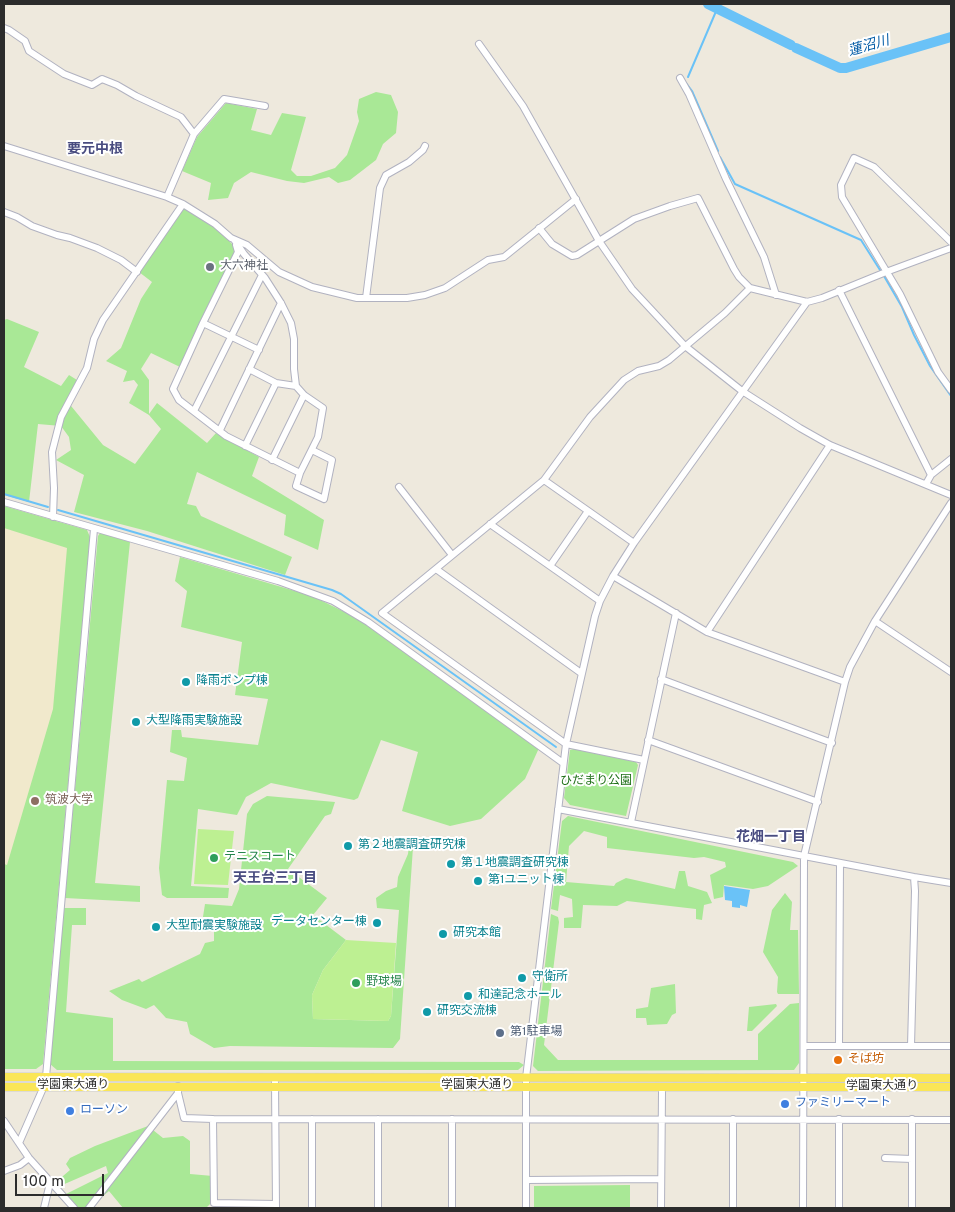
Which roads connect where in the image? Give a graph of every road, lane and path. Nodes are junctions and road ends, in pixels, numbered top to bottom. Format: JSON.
{"nodes":[{"id":1,"x":4,"y":28,"type":"edge"},
{"id":2,"x":479,"y":44,"type":"dead end"},
{"id":3,"x":680,"y":78,"type":"dead end"},
{"id":4,"x":265,"y":106,"type":"dead end"},
{"id":5,"x":194,"y":134,"type":"junction"},
{"id":6,"x":4,"y":146,"type":"edge"},
{"id":7,"x":425,"y":146,"type":"dead end"},
{"id":8,"x":167,"y":197,"type":"junction"},
{"id":9,"x":576,"y":199,"type":"junction"},
{"id":10,"x":183,"y":204,"type":"junction"},
{"id":11,"x":4,"y":212,"type":"edge"},
{"id":12,"x":539,"y":228,"type":"junction"},
{"id":13,"x":235,"y":241,"type":"junction"},
{"id":14,"x":599,"y":241,"type":"junction"},
{"id":15,"x":951,"y":242,"type":"edge"},
{"id":16,"x":951,"y":248,"type":"edge"},
{"id":17,"x":137,"y":272,"type":"junction"},
{"id":18,"x":886,"y":272,"type":"junction"},
{"id":19,"x":262,"y":275,"type":"junction"},
{"id":20,"x":750,"y":288,"type":"junction"},
{"id":21,"x":840,"y":290,"type":"junction"},
{"id":22,"x":776,"y":295,"type":"junction"},
{"id":23,"x":366,"y":298,"type":"junction"},
{"id":24,"x":807,"y":302,"type":"junction"},
{"id":25,"x":281,"y":303,"type":"junction"},
{"id":26,"x":203,"y":323,"type":"junction"},
{"id":27,"x":231,"y":337,"type":"junction"},
{"id":28,"x":685,"y":346,"type":"junction"},
{"id":29,"x":259,"y":350,"type":"junction"},
{"id":30,"x":249,"y":369,"type":"junction"},
{"id":31,"x":276,"y":383,"type":"junction"},
{"id":32,"x":296,"y":386,"type":"junction"},
{"id":33,"x":742,"y":390,"type":"junction"},
{"id":34,"x":951,"y":390,"type":"edge"},
{"id":35,"x":304,"y":395,"type":"junction"},
{"id":36,"x":194,"y":411,"type":"junction"},
{"id":37,"x":220,"y":430,"type":"junction"},
{"id":38,"x":830,"y":445,"type":"junction"},
{"id":39,"x":245,"y":446,"type":"junction"},
{"id":40,"x":312,"y":450,"type":"junction"},
{"id":41,"x":951,"y":459,"type":"edge"},
{"id":42,"x":272,"y":460,"type":"junction"},
{"id":43,"x":300,"y":473,"type":"junction"},
{"id":44,"x":931,"y":475,"type":"junction"},
{"id":45,"x":544,"y":480,"type":"junction"},
{"id":46,"x":926,"y":484,"type":"junction"},
{"id":47,"x":399,"y":487,"type":"dead end"},
{"id":48,"x":951,"y":495,"type":"edge"},
{"id":49,"x":4,"y":502,"type":"edge"},
{"id":50,"x":951,"y":503,"type":"edge"},
{"id":51,"x":588,"y":511,"type":"junction"},
{"id":52,"x":53,"y":517,"type":"junction"},
{"id":53,"x":490,"y":524,"type":"junction"},
{"id":54,"x":94,"y":529,"type":"junction"},
{"id":55,"x":634,"y":543,"type":"junction"},
{"id":56,"x":452,"y":555,"type":"junction"},
{"id":57,"x":550,"y":566,"type":"junction"},
{"id":58,"x":436,"y":569,"type":"junction"},
{"id":59,"x":613,"y":576,"type":"junction"},
{"id":60,"x":600,"y":601,"type":"junction"},
{"id":61,"x":676,"y":613,"type":"junction"},
{"id":62,"x":876,"y":621,"type":"junction"},
{"id":63,"x":707,"y":632,"type":"junction"},
{"id":64,"x":951,"y":672,"type":"edge"},
{"id":65,"x":581,"y":673,"type":"junction"},
{"id":66,"x":662,"y":680,"type":"junction"},
{"id":67,"x":845,"y":682,"type":"junction"},
{"id":68,"x":648,"y":740,"type":"junction"},
{"id":69,"x":832,"y":743,"type":"junction"},
{"id":70,"x":566,"y":744,"type":"junction"},
{"id":71,"x":644,"y":760,"type":"junction"},
{"id":72,"x":563,"y":763,"type":"junction"},
{"id":73,"x":818,"y":802,"type":"junction"},
{"id":74,"x":558,"y":808,"type":"junction"},
{"id":75,"x":631,"y":822,"type":"junction"},
{"id":76,"x":804,"y":856,"type":"junction"},
{"id":77,"x":840,"y":863,"type":"junction"},
{"id":78,"x":914,"y":877,"type":"junction"},
{"id":79,"x":951,"y":883,"type":"edge"},
{"id":80,"x":839,"y":1045,"type":"junction"},
{"id":81,"x":804,"y":1046,"type":"junction"},
{"id":82,"x":911,"y":1046,"type":"junction"},
{"id":83,"x":951,"y":1046,"type":"edge"},
{"id":84,"x":4,"y":1077,"type":"edge"},
{"id":85,"x":46,"y":1077,"type":"junction"},
{"id":86,"x":275,"y":1077,"type":"junction"},
{"id":87,"x":804,"y":1078,"type":"junction"},
{"id":88,"x":951,"y":1078,"type":"edge"},
{"id":89,"x":526,"y":1082,"type":"junction"},
{"id":90,"x":44,"y":1086,"type":"junction"},
{"id":91,"x":276,"y":1086,"type":"junction"},
{"id":92,"x":4,"y":1087,"type":"edge"},
{"id":93,"x":804,"y":1087,"type":"junction"},
{"id":94,"x":951,"y":1087,"type":"edge"},
{"id":95,"x":178,"y":1090,"type":"junction"},
{"id":96,"x":662,"y":1092,"type":"dead end"},
{"id":97,"x":213,"y":1119,"type":"junction"},
{"id":98,"x":275,"y":1119,"type":"junction"},
{"id":99,"x":312,"y":1119,"type":"junction"},
{"id":100,"x":378,"y":1119,"type":"junction"},
{"id":101,"x":452,"y":1119,"type":"junction"},
{"id":102,"x":526,"y":1119,"type":"junction"},
{"id":103,"x":662,"y":1119,"type":"junction"},
{"id":104,"x":733,"y":1119,"type":"junction"},
{"id":105,"x":804,"y":1119,"type":"junction"},
{"id":106,"x":839,"y":1119,"type":"junction"},
{"id":107,"x":912,"y":1120,"type":"junction"},
{"id":108,"x":951,"y":1120,"type":"edge"},
{"id":109,"x":4,"y":1121,"type":"edge"},
{"id":110,"x":19,"y":1143,"type":"junction"},
{"id":111,"x":29,"y":1158,"type":"junction"},
{"id":112,"x":885,"y":1158,"type":"dead end"},
{"id":113,"x":912,"y":1159,"type":"junction"},
{"id":114,"x":4,"y":1171,"type":"edge"},
{"id":115,"x":526,"y":1180,"type":"junction"},
{"id":116,"x":661,"y":1180,"type":"junction"},
{"id":117,"x":50,"y":1182,"type":"junction"},
{"id":118,"x":276,"y":1206,"type":"edge"},
{"id":119,"x":44,"y":1208,"type":"edge"},
{"id":120,"x":74,"y":1208,"type":"edge"},
{"id":121,"x":89,"y":1208,"type":"edge"},
{"id":122,"x":312,"y":1208,"type":"edge"},
{"id":123,"x":378,"y":1208,"type":"edge"},
{"id":124,"x":452,"y":1208,"type":"edge"},
{"id":125,"x":526,"y":1208,"type":"edge"},
{"id":126,"x":662,"y":1208,"type":"edge"},
{"id":127,"x":733,"y":1208,"type":"edge"},
{"id":128,"x":803,"y":1208,"type":"edge"},
{"id":129,"x":839,"y":1208,"type":"edge"},
{"id":130,"x":912,"y":1208,"type":"edge"}],
"edges":[{"from":1,"to":5,"type":"street"},
{"from":2,"to":9,"type":"street"},
{"from":3,"to":22,"type":"street"},
{"from":4,"to":5,"type":"street"},
{"from":5,"to":8,"type":"street"},
{"from":6,"to":8,"type":"street"},
{"from":7,"to":23,"type":"street"},
{"from":8,"to":10,"type":"street"},
{"from":9,"to":12,"type":"street"},
{"from":9,"to":14,"type":"street"},
{"from":10,"to":13,"type":"street"},
{"from":10,"to":17,"type":"street"},
{"from":11,"to":17,"type":"street"},
{"from":12,"to":14,"type":"street"},
{"from":12,"to":23,"type":"street"},
{"from":13,"to":19,"type":"street"},
{"from":13,"to":23,"type":"street"},
{"from":13,"to":26,"type":"street"},
{"from":14,"to":20,"type":"street"},
{"from":14,"to":28,"type":"street"},
{"from":15,"to":18,"type":"street"},
{"from":16,"to":18,"type":"street"},
{"from":17,"to":52,"type":"street"},
{"from":18,"to":21,"type":"street"},
{"from":18,"to":34,"type":"street"},
{"from":19,"to":25,"type":"street"},
{"from":19,"to":27,"type":"street"},
{"from":20,"to":22,"type":"street"},
{"from":20,"to":28,"type":"street"},
{"from":21,"to":24,"type":"street"},
{"from":21,"to":44,"type":"street"},
{"from":22,"to":24,"type":"street"},
{"from":24,"to":33,"type":"street"},
{"from":25,"to":29,"type":"street"},
{"from":25,"to":32,"type":"street"},
{"from":26,"to":27,"type":"street"},
{"from":26,"to":36,"type":"street"},
{"from":27,"to":29,"type":"street"},
{"from":27,"to":36,"type":"street"},
{"from":28,"to":33,"type":"street"},
{"from":28,"to":45,"type":"street"},
{"from":29,"to":30,"type":"street"},
{"from":30,"to":31,"type":"street"},
{"from":30,"to":37,"type":"street"},
{"from":31,"to":32,"type":"street"},
{"from":31,"to":39,"type":"street"},
{"from":32,"to":35,"type":"street"},
{"from":33,"to":38,"type":"street"},
{"from":33,"to":55,"type":"street"},
{"from":35,"to":40,"type":"street"},
{"from":35,"to":42,"type":"street"},
{"from":36,"to":37,"type":"street"},
{"from":37,"to":39,"type":"street"},
{"from":38,"to":46,"type":"street"},
{"from":38,"to":63,"type":"street"},
{"from":39,"to":42,"type":"street"},
{"from":40,"to":43,"type":"street"},
{"from":40,"to":43,"type":"street"},
{"from":41,"to":44,"type":"street"},
{"from":42,"to":43,"type":"street"},
{"from":44,"to":46,"type":"street"},
{"from":45,"to":51,"type":"street"},
{"from":45,"to":53,"type":"street"},
{"from":46,"to":48,"type":"street"},
{"from":47,"to":56,"type":"street"},
{"from":49,"to":52,"type":"street"},
{"from":50,"to":62,"type":"street"},
{"from":51,"to":55,"type":"street"},
{"from":51,"to":57,"type":"street"},
{"from":52,"to":54,"type":"street"},
{"from":53,"to":56,"type":"street"},
{"from":53,"to":57,"type":"street"},
{"from":54,"to":72,"type":"street"},
{"from":54,"to":85,"type":"street"},
{"from":55,"to":59,"type":"street"},
{"from":56,"to":58,"type":"street"},
{"from":57,"to":60,"type":"street"},
{"from":58,"to":65,"type":"street"},
{"from":58,"to":70,"type":"street"},
{"from":59,"to":60,"type":"street"},
{"from":59,"to":61,"type":"street"},
{"from":60,"to":65,"type":"street"},
{"from":61,"to":63,"type":"street"},
{"from":61,"to":66,"type":"street"},
{"from":62,"to":64,"type":"street"},
{"from":62,"to":67,"type":"street"},
{"from":63,"to":67,"type":"street"},
{"from":65,"to":70,"type":"street"},
{"from":66,"to":68,"type":"street"},
{"from":66,"to":69,"type":"street"},
{"from":67,"to":69,"type":"street"},
{"from":68,"to":71,"type":"street"},
{"from":68,"to":73,"type":"street"},
{"from":69,"to":73,"type":"street"},
{"from":70,"to":71,"type":"street"},
{"from":70,"to":72,"type":"street"},
{"from":71,"to":75,"type":"street"},
{"from":72,"to":74,"type":"street"},
{"from":73,"to":76,"type":"street"},
{"from":74,"to":75,"type":"street"},
{"from":74,"to":89,"type":"street"},
{"from":75,"to":76,"type":"street"},
{"from":76,"to":77,"type":"street"},
{"from":76,"to":81,"type":"street"},
{"from":77,"to":78,"type":"street"},
{"from":77,"to":80,"type":"street"},
{"from":78,"to":79,"type":"street"},
{"from":78,"to":82,"type":"street"},
{"from":80,"to":81,"type":"street"},
{"from":80,"to":82,"type":"street"},
{"from":81,"to":87,"type":"street"},
{"from":82,"to":83,"type":"street"},
{"from":84,"to":85,"type":"main road","name":"学園東大通り"},
{"from":85,"to":86,"type":"main road","name":"学園東大通り"},
{"from":85,"to":90,"type":"street"},
{"from":86,"to":89,"type":"main road","name":"学園東大通り"},
{"from":86,"to":91,"type":"street"},
{"from":87,"to":88,"type":"main road","name":"学園東大通り"},
{"from":87,"to":89,"type":"main road","name":"学園東大通り"},
{"from":87,"to":93,"type":"street"},
{"from":89,"to":91,"type":"main road","name":"学園東大通り"},
{"from":89,"to":93,"type":"main road","name":"学園東大通り"},
{"from":89,"to":102,"type":"street"},
{"from":90,"to":92,"type":"main road","name":"学園東大通り"},
{"from":90,"to":95,"type":"main road","name":"学園東大通り"},
{"from":90,"to":110,"type":"street"},
{"from":91,"to":95,"type":"main road","name":"学園東大通り"},
{"from":91,"to":98,"type":"street"},
{"from":93,"to":94,"type":"main road","name":"学園東大通り"},
{"from":93,"to":105,"type":"street"},
{"from":95,"to":97,"type":"street"},
{"from":95,"to":121,"type":"street"},
{"from":96,"to":103,"type":"street"},
{"from":97,"to":98,"type":"street"},
{"from":97,"to":118,"type":"street"},
{"from":98,"to":99,"type":"street"},
{"from":98,"to":118,"type":"street"},
{"from":99,"to":100,"type":"street"},
{"from":99,"to":122,"type":"street"},
{"from":100,"to":101,"type":"street"},
{"from":100,"to":123,"type":"street"},
{"from":101,"to":102,"type":"street"},
{"from":101,"to":124,"type":"street"},
{"from":102,"to":103,"type":"street"},
{"from":102,"to":115,"type":"street"},
{"from":103,"to":104,"type":"street"},
{"from":103,"to":116,"type":"street"},
{"from":104,"to":105,"type":"street"},
{"from":104,"to":127,"type":"street"},
{"from":105,"to":106,"type":"street"},
{"from":105,"to":128,"type":"street"},
{"from":106,"to":107,"type":"street"},
{"from":106,"to":129,"type":"street"},
{"from":107,"to":108,"type":"street"},
{"from":107,"to":113,"type":"street"},
{"from":109,"to":110,"type":"street"},
{"from":110,"to":111,"type":"street"},
{"from":111,"to":114,"type":"street"},
{"from":111,"to":117,"type":"street"},
{"from":112,"to":113,"type":"street"},
{"from":113,"to":130,"type":"street"},
{"from":115,"to":116,"type":"street"},
{"from":115,"to":125,"type":"street"},
{"from":116,"to":126,"type":"street"},
{"from":117,"to":119,"type":"street"},
{"from":117,"to":120,"type":"street"}]}
